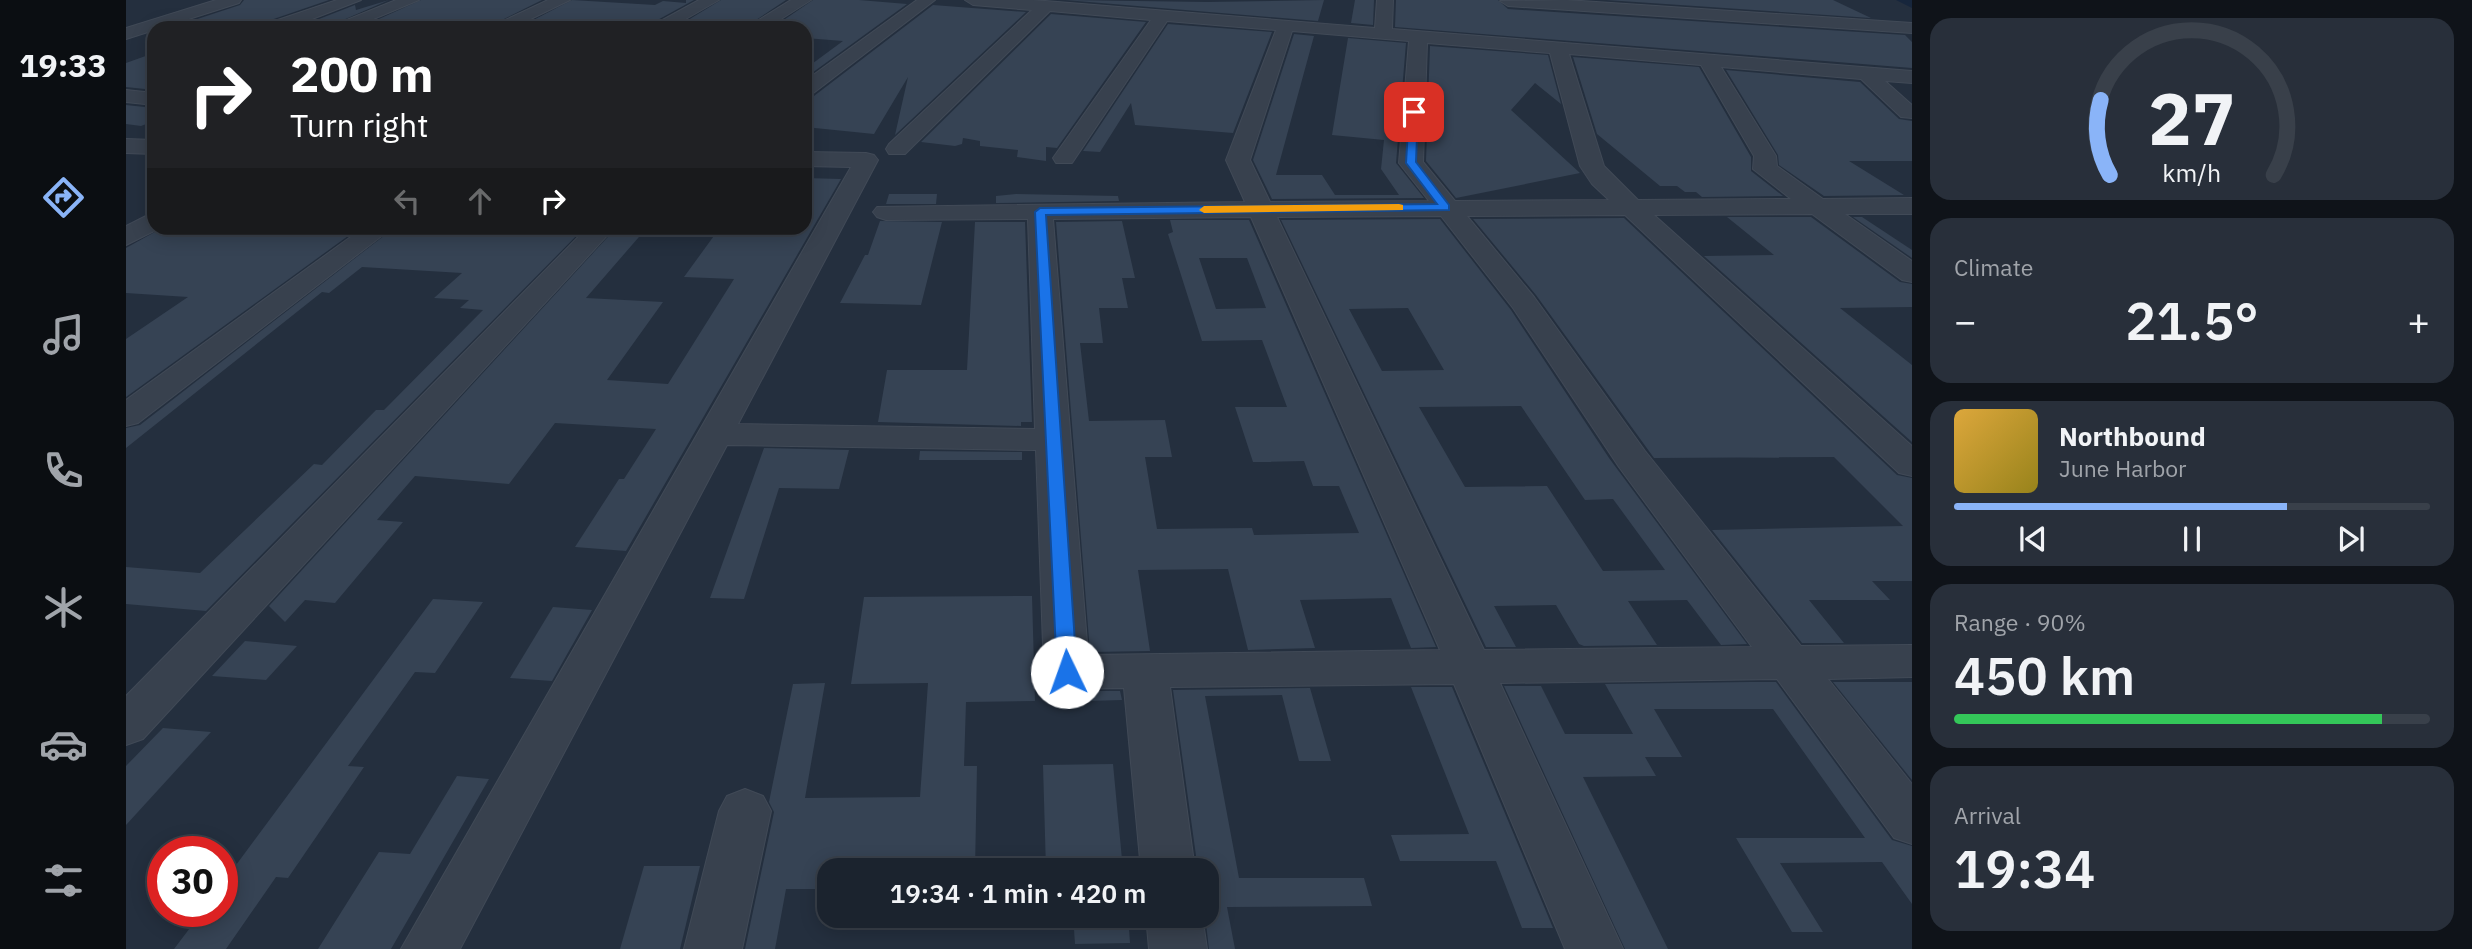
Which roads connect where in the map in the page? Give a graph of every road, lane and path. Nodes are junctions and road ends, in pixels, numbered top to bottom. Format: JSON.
{"nodes":[{"id":1,"x":233,"y":0,"type":"edge"},
{"id":2,"x":353,"y":0,"type":"edge"},
{"id":3,"x":411,"y":0,"type":"edge"},
{"id":4,"x":562,"y":0,"type":"edge"},
{"id":5,"x":711,"y":0,"type":"edge"},
{"id":6,"x":803,"y":0,"type":"edge"},
{"id":7,"x":927,"y":0,"type":"edge"},
{"id":8,"x":973,"y":0,"type":"edge"},
{"id":9,"x":1385,"y":0,"type":"edge"},
{"id":10,"x":1508,"y":0,"type":"edge"},
{"id":11,"x":1013,"y":1,"type":"edge"},
{"id":12,"x":1868,"y":5,"type":"dead end"},
{"id":13,"x":1046,"y":6,"type":"junction"},
{"id":14,"x":1134,"y":6,"type":"edge"},
{"id":15,"x":1163,"y":15,"type":"junction"},
{"id":16,"x":167,"y":21,"type":"edge"},
{"id":17,"x":292,"y":21,"type":"edge"},
{"id":18,"x":355,"y":21,"type":"edge"},
{"id":19,"x":513,"y":21,"type":"edge"},
{"id":20,"x":670,"y":21,"type":"edge"},
{"id":21,"x":767,"y":21,"type":"edge"},
{"id":22,"x":1286,"y":25,"type":"junction"},
{"id":23,"x":147,"y":27,"type":"edge"},
{"id":24,"x":1912,"y":27,"type":"edge"},
{"id":25,"x":1383,"y":33,"type":"junction"},
{"id":26,"x":126,"y":34,"type":"edge"},
{"id":27,"x":1418,"y":36,"type":"junction"},
{"id":28,"x":126,"y":41,"type":"edge"},
{"id":29,"x":147,"y":43,"type":"edge"},
{"id":30,"x":1516,"y":44,"type":"junction"},
{"id":31,"x":1558,"y":47,"type":"junction"},
{"id":32,"x":1707,"y":60,"type":"junction"},
{"id":33,"x":1866,"y":73,"type":"junction"},
{"id":34,"x":1912,"y":77,"type":"edge"},
{"id":35,"x":812,"y":85,"type":"edge"},
{"id":36,"x":126,"y":96,"type":"edge"},
{"id":37,"x":147,"y":98,"type":"edge"},
{"id":38,"x":1908,"y":113,"type":"dead end"},
{"id":39,"x":126,"y":146,"type":"edge"},
{"id":40,"x":147,"y":147,"type":"edge"},
{"id":41,"x":897,"y":149,"type":"dead end"},
{"id":42,"x":1064,"y":158,"type":"dead end"},
{"id":43,"x":812,"y":159,"type":"edge"},
{"id":44,"x":1814,"y":205,"type":"junction"},
{"id":45,"x":1912,"y":205,"type":"edge"},
{"id":46,"x":1445,"y":207,"type":"junction"},
{"id":47,"x":1630,"y":207,"type":"junction"},
{"id":48,"x":1259,"y":209,"type":"junction"},
{"id":49,"x":886,"y":212,"type":"dead end"},
{"id":50,"x":1040,"y":212,"type":"junction"},
{"id":51,"x":147,"y":224,"type":"edge"},
{"id":52,"x":370,"y":235,"type":"edge"},
{"id":53,"x":594,"y":235,"type":"edge"},
{"id":54,"x":126,"y":237,"type":"edge"},
{"id":55,"x":1912,"y":274,"type":"edge"},
{"id":56,"x":126,"y":416,"type":"edge"},
{"id":57,"x":717,"y":433,"type":"junction"},
{"id":58,"x":1054,"y":440,"type":"junction"},
{"id":59,"x":1912,"y":465,"type":"edge"},
{"id":60,"x":1912,"y":661,"type":"edge"},
{"id":61,"x":1792,"y":663,"type":"junction"},
{"id":62,"x":1470,"y":668,"type":"junction"},
{"id":63,"x":1145,"y":671,"type":"junction"},
{"id":64,"x":126,"y":726,"type":"edge"},
{"id":65,"x":745,"y":811,"type":"dead end"},
{"id":66,"x":1912,"y":822,"type":"edge"},
{"id":67,"x":1167,"y":858,"type":"edge"},
{"id":68,"x":1176,"y":928,"type":"edge"},
{"id":69,"x":430,"y":949,"type":"edge"},
{"id":70,"x":713,"y":949,"type":"edge"},
{"id":71,"x":1178,"y":949,"type":"edge"},
{"id":72,"x":1594,"y":949,"type":"edge"}],
"edges":[{"from":1,"to":16,"type":"street"},
{"from":2,"to":17,"type":"street"},
{"from":3,"to":18,"type":"street"},
{"from":4,"to":19,"type":"street"},
{"from":5,"to":20,"type":"street"},
{"from":6,"to":21,"type":"street"},
{"from":7,"to":35,"type":"street"},
{"from":8,"to":11,"type":"street"},
{"from":9,"to":25,"type":"street"},
{"from":10,"to":24,"type":"street"},
{"from":10,"to":30,"type":"street"},
{"from":11,"to":13,"type":"street"},
{"from":12,"to":24,"type":"street"},
{"from":13,"to":14,"type":"street"},
{"from":13,"to":41,"type":"street"},
{"from":14,"to":15,"type":"street"},
{"from":15,"to":22,"type":"street"},
{"from":15,"to":42,"type":"street"},
{"from":22,"to":25,"type":"street"},
{"from":22,"to":48,"type":"street"},
{"from":23,"to":26,"type":"street"},
{"from":25,"to":27,"type":"street"},
{"from":27,"to":30,"type":"street"},
{"from":27,"to":46,"type":"street"},
{"from":28,"to":29,"type":"street"},
{"from":30,"to":31,"type":"street"},
{"from":31,"to":32,"type":"street"},
{"from":31,"to":47,"type":"street"},
{"from":32,"to":33,"type":"street"},
{"from":32,"to":44,"type":"street"},
{"from":33,"to":34,"type":"street"},
{"from":33,"to":38,"type":"street"},
{"from":36,"to":37,"type":"street"},
{"from":39,"to":40,"type":"street"},
{"from":43,"to":57,"type":"street"},
{"from":44,"to":45,"type":"street"},
{"from":44,"to":47,"type":"street"},
{"from":44,"to":55,"type":"street"},
{"from":46,"to":47,"type":"street"},
{"from":46,"to":48,"type":"street"},
{"from":46,"to":61,"type":"street"},
{"from":47,"to":59,"type":"street"},
{"from":48,"to":50,"type":"street"},
{"from":48,"to":62,"type":"street"},
{"from":49,"to":50,"type":"street"},
{"from":50,"to":58,"type":"street"},
{"from":51,"to":54,"type":"street"},
{"from":52,"to":56,"type":"street"},
{"from":53,"to":64,"type":"street"},
{"from":57,"to":58,"type":"street"},
{"from":57,"to":69,"type":"street"},
{"from":58,"to":63,"type":"street"},
{"from":60,"to":61,"type":"street"},
{"from":61,"to":62,"type":"street"},
{"from":61,"to":66,"type":"street"},
{"from":62,"to":63,"type":"street"},
{"from":62,"to":72,"type":"street"},
{"from":63,"to":67,"type":"street"},
{"from":65,"to":70,"type":"street"},
{"from":68,"to":71,"type":"street"}]}
